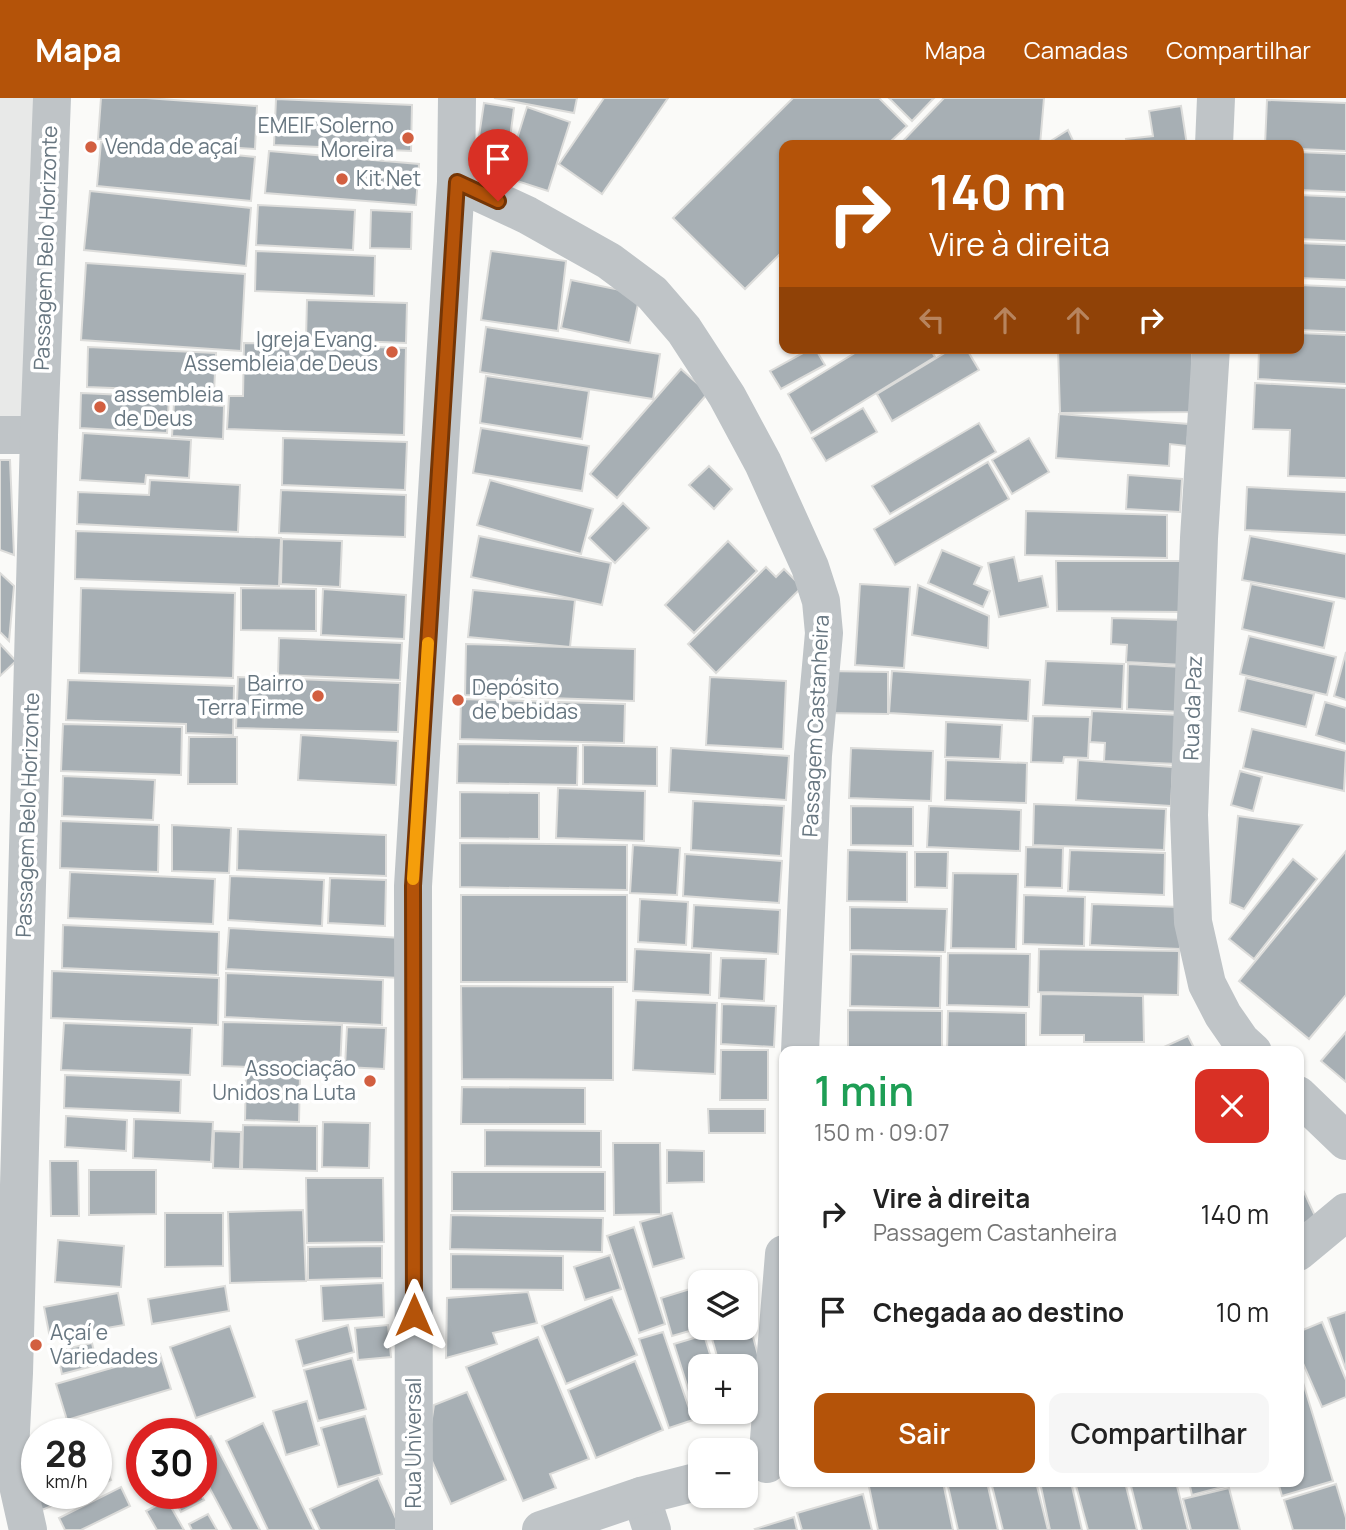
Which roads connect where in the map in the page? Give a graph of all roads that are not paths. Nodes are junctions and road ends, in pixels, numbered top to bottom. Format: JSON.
{"nodes":[{"id":1,"x":52,"y":98,"type":"edge"},
{"id":2,"x":457,"y":98,"type":"edge"},
{"id":3,"x":1216,"y":98,"type":"edge"},
{"id":4,"x":1214,"y":140,"type":"edge"},
{"id":5,"x":457,"y":182,"type":"junction"},
{"id":6,"x":1211,"y":354,"type":"edge"},
{"id":7,"x":0,"y":435,"type":"edge"},
{"id":8,"x":39,"y":435,"type":"junction"},
{"id":9,"x":800,"y":1046,"type":"edge"},
{"id":10,"x":1246,"y":1046,"type":"edge"},
{"id":11,"x":1304,"y":1101,"type":"edge"},
{"id":12,"x":1346,"y":1141,"type":"edge"},
{"id":13,"x":1346,"y":1212,"type":"edge"},
{"id":14,"x":1304,"y":1247,"type":"edge"},
{"id":15,"x":779,"y":1312,"type":"edge"},
{"id":16,"x":766,"y":1464,"type":"edge"},
{"id":17,"x":688,"y":1488,"type":"edge"},
{"id":18,"x":646,"y":1513,"type":"edge"},
{"id":19,"x":28,"y":1530,"type":"edge"},
{"id":20,"x":414,"y":1530,"type":"edge"},
{"id":21,"x":541,"y":1530,"type":"edge"}],
"edges":[{"from":1,"to":8,"type":"street","name":"Passagem Belo Horizonte"},
{"from":2,"to":5,"type":"street","name":"Rua Universal"},
{"from":3,"to":4,"type":"street"},
{"from":5,"to":9,"type":"street","name":"Passagem Castanheira"},
{"from":5,"to":20,"type":"street","name":"Rua Universal"},
{"from":6,"to":10,"type":"street","name":"Rua da Paz"},
{"from":7,"to":8,"type":"street"},
{"from":8,"to":19,"type":"street","name":"Passagem Belo Horizonte"},
{"from":11,"to":12,"type":"street"},
{"from":13,"to":14,"type":"street"},
{"from":15,"to":16,"type":"street"},
{"from":17,"to":18,"type":"street"},
{"from":18,"to":21,"type":"street"}]}
